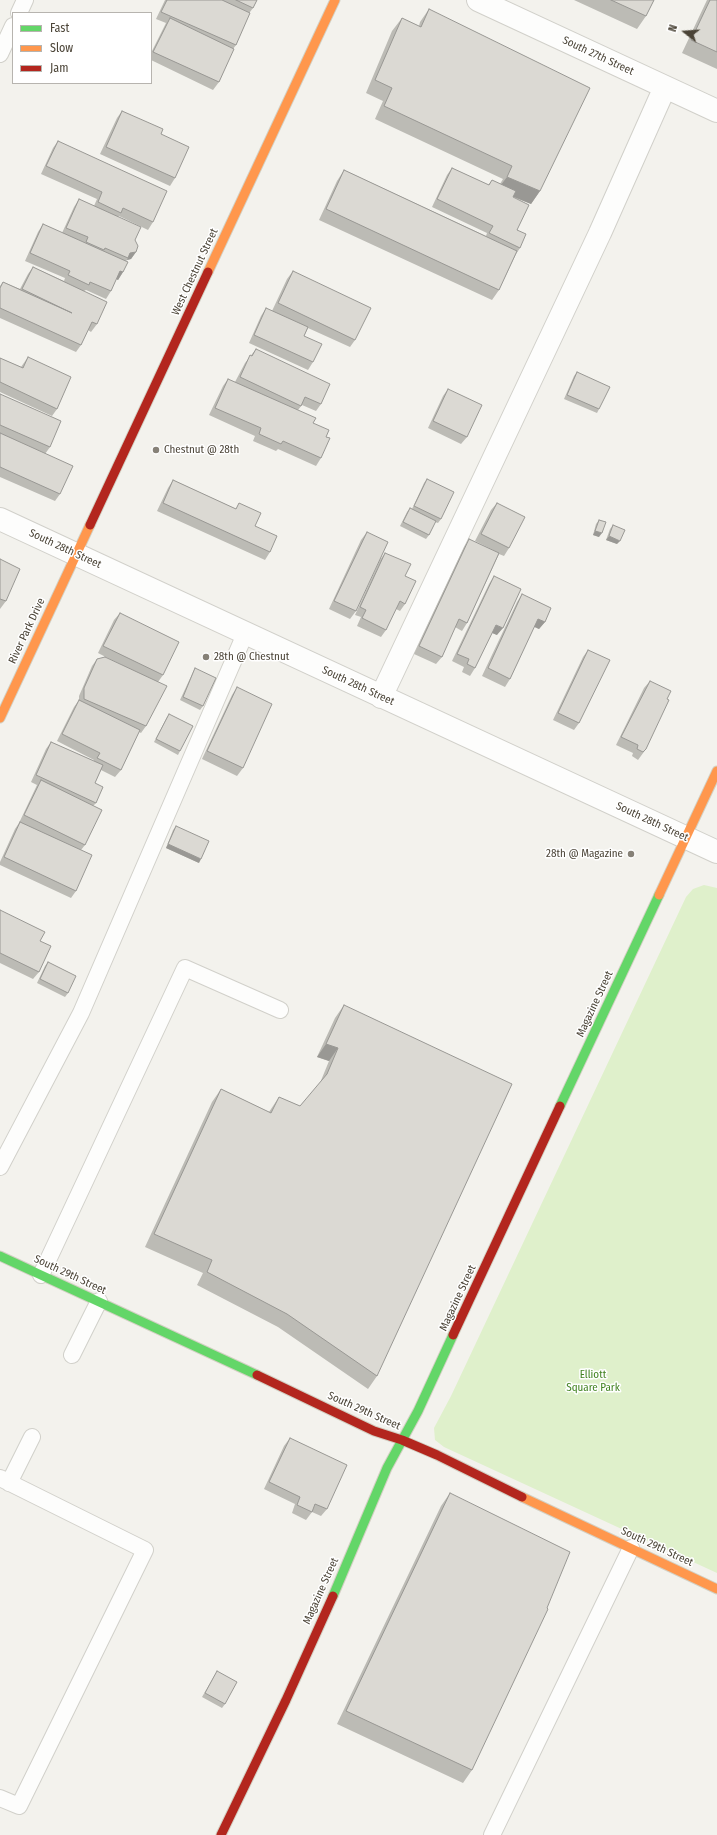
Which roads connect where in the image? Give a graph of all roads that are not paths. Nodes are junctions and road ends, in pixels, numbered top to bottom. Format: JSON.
{"nodes":[{"id":1,"x":25,"y":0,"type":"edge"},
{"id":2,"x":335,"y":0,"type":"edge"},
{"id":3,"x":478,"y":0,"type":"edge"},
{"id":4,"x":19,"y":12,"type":"edge"},
{"id":5,"x":12,"y":28,"type":"edge"},
{"id":6,"x":0,"y":54,"type":"edge"},
{"id":7,"x":664,"y":87,"type":"junction"},
{"id":8,"x":717,"y":111,"type":"edge"},
{"id":9,"x":0,"y":519,"type":"edge"},
{"id":10,"x":76,"y":554,"type":"junction"},
{"id":11,"x":245,"y":634,"type":"junction"},
{"id":12,"x":380,"y":697,"type":"junction"},
{"id":13,"x":0,"y":718,"type":"edge"},
{"id":14,"x":717,"y":771,"type":"edge"},
{"id":15,"x":686,"y":838,"type":"junction"},
{"id":16,"x":717,"y":852,"type":"edge"},
{"id":17,"x":280,"y":1010,"type":"dead end"},
{"id":18,"x":0,"y":1167,"type":"edge"},
{"id":19,"x":0,"y":1256,"type":"edge"},
{"id":20,"x":41,"y":1275,"type":"junction"},
{"id":21,"x":99,"y":1302,"type":"junction"},
{"id":22,"x":72,"y":1355,"type":"dead end"},
{"id":23,"x":32,"y":1437,"type":"dead end"},
{"id":24,"x":402,"y":1440,"type":"junction"},
{"id":25,"x":5,"y":1480,"type":"edge"},
{"id":26,"x":631,"y":1548,"type":"junction"},
{"id":27,"x":717,"y":1588,"type":"edge"},
{"id":28,"x":0,"y":1798,"type":"edge"},
{"id":29,"x":221,"y":1835,"type":"edge"},
{"id":30,"x":492,"y":1835,"type":"edge"}],
"edges":[{"from":1,"to":4,"type":"lane"},
{"from":2,"to":10,"type":"street","name":"West Chestnut Street"},
{"from":3,"to":7,"type":"street","name":"South 27th Street"},
{"from":5,"to":6,"type":"lane"},
{"from":7,"to":8,"type":"street","name":"South 27th Street"},
{"from":7,"to":12,"type":"street"},
{"from":9,"to":10,"type":"street","name":"South 28th Street"},
{"from":10,"to":11,"type":"street","name":"South 28th Street"},
{"from":10,"to":13,"type":"street","name":"River Park Drive"},
{"from":11,"to":12,"type":"street","name":"South 28th Street"},
{"from":11,"to":18,"type":"lane"},
{"from":12,"to":15,"type":"street","name":"South 28th Street"},
{"from":14,"to":15,"type":"street","name":"Magazine Street"},
{"from":15,"to":16,"type":"street","name":"South 28th Street"},
{"from":15,"to":24,"type":"street","name":"Magazine Street"},
{"from":17,"to":20,"type":"lane"},
{"from":19,"to":20,"type":"street","name":"South 29th Street"},
{"from":20,"to":21,"type":"street","name":"South 29th Street"},
{"from":21,"to":22,"type":"lane"},
{"from":21,"to":24,"type":"street","name":"South 29th Street"},
{"from":23,"to":25,"type":"lane"},
{"from":24,"to":26,"type":"street","name":"South 29th Street"},
{"from":24,"to":29,"type":"street","name":"Magazine Street"},
{"from":25,"to":28,"type":"lane"},
{"from":26,"to":27,"type":"street","name":"South 29th Street"},
{"from":26,"to":30,"type":"lane"}]}
